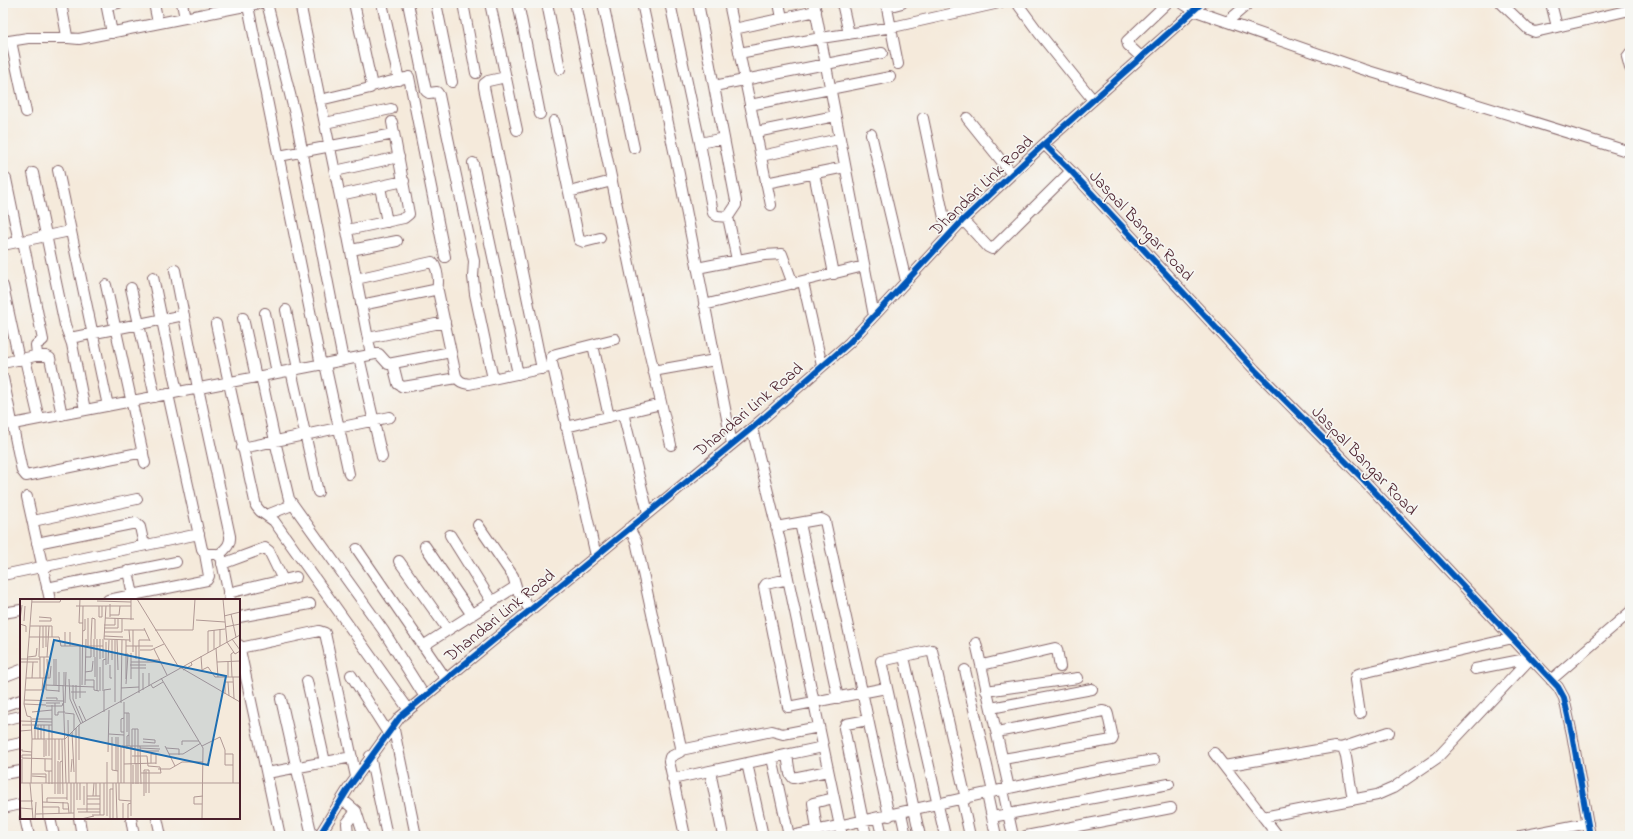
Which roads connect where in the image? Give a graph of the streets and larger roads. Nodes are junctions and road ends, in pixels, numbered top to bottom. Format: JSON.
{"nodes":[{"id":1,"x":61,"y":3,"type":"edge"},
{"id":2,"x":118,"y":3,"type":"edge"},
{"id":3,"x":154,"y":3,"type":"edge"},
{"id":4,"x":182,"y":3,"type":"edge"},
{"id":5,"x":260,"y":3,"type":"edge"},
{"id":6,"x":267,"y":3,"type":"edge"},
{"id":7,"x":300,"y":3,"type":"edge"},
{"id":8,"x":354,"y":3,"type":"edge"},
{"id":9,"x":382,"y":3,"type":"edge"},
{"id":10,"x":408,"y":3,"type":"edge"},
{"id":11,"x":436,"y":3,"type":"edge"},
{"id":12,"x":463,"y":3,"type":"edge"},
{"id":13,"x":490,"y":3,"type":"edge"},
{"id":14,"x":518,"y":3,"type":"edge"},
{"id":15,"x":547,"y":3,"type":"edge"},
{"id":16,"x":575,"y":3,"type":"edge"},
{"id":17,"x":602,"y":3,"type":"edge"},
{"id":18,"x":642,"y":3,"type":"edge"},
{"id":19,"x":670,"y":3,"type":"edge"},
{"id":20,"x":698,"y":3,"type":"edge"},
{"id":21,"x":729,"y":3,"type":"edge"},
{"id":22,"x":778,"y":3,"type":"edge"},
{"id":23,"x":842,"y":3,"type":"edge"},
{"id":24,"x":902,"y":3,"type":"edge"},
{"id":25,"x":999,"y":3,"type":"edge"},
{"id":26,"x":1016,"y":3,"type":"edge"},
{"id":27,"x":1167,"y":3,"type":"edge"},
{"id":28,"x":1182,"y":3,"type":"edge"},
{"id":29,"x":1202,"y":3,"type":"edge"},
{"id":30,"x":1249,"y":3,"type":"edge"},
{"id":31,"x":1501,"y":3,"type":"edge"},
{"id":32,"x":1551,"y":3,"type":"edge"},
{"id":33,"x":106,"y":4,"type":"edge"},
{"id":34,"x":887,"y":5,"type":"edge"},
{"id":35,"x":248,"y":6,"type":"junction"},
{"id":36,"x":815,"y":7,"type":"edge"},
{"id":37,"x":1193,"y":10,"type":"junction"},
{"id":38,"x":1630,"y":10,"type":"edge"},
{"id":39,"x":185,"y":18,"type":"junction"},
{"id":40,"x":782,"y":18,"type":"junction"},
{"id":41,"x":1227,"y":22,"type":"junction"},
{"id":42,"x":158,"y":23,"type":"junction"},
{"id":43,"x":1557,"y":27,"type":"junction"},
{"id":44,"x":891,"y":28,"type":"junction"},
{"id":45,"x":734,"y":29,"type":"junction"},
{"id":46,"x":112,"y":33,"type":"junction"},
{"id":47,"x":849,"y":34,"type":"junction"},
{"id":48,"x":68,"y":38,"type":"junction"},
{"id":49,"x":821,"y":38,"type":"junction"},
{"id":50,"x":7,"y":41,"type":"edge"},
{"id":51,"x":739,"y":53,"type":"junction"},
{"id":52,"x":882,"y":53,"type":"dead end"},
{"id":53,"x":1630,"y":53,"type":"edge"},
{"id":54,"x":1141,"y":57,"type":"junction"},
{"id":55,"x":826,"y":64,"type":"junction"},
{"id":56,"x":898,"y":64,"type":"dead end"},
{"id":57,"x":1630,"y":68,"type":"edge"},
{"id":58,"x":560,"y":69,"type":"dead end"},
{"id":59,"x":423,"y":73,"type":"junction"},
{"id":60,"x":476,"y":73,"type":"dead end"},
{"id":61,"x":890,"y":76,"type":"dead end"},
{"id":62,"x":409,"y":77,"type":"junction"},
{"id":63,"x":506,"y":78,"type":"junction"},
{"id":64,"x":745,"y":79,"type":"junction"},
{"id":65,"x":399,"y":80,"type":"junction"},
{"id":66,"x":452,"y":82,"type":"dead end"},
{"id":67,"x":372,"y":86,"type":"junction"},
{"id":68,"x":714,"y":86,"type":"junction"},
{"id":69,"x":830,"y":88,"type":"junction"},
{"id":70,"x":320,"y":100,"type":"junction"},
{"id":71,"x":1093,"y":100,"type":"junction"},
{"id":72,"x":750,"y":105,"type":"junction"},
{"id":73,"x":391,"y":110,"type":"dead end"},
{"id":74,"x":26,"y":112,"type":"dead end"},
{"id":75,"x":540,"y":114,"type":"dead end"},
{"id":76,"x":835,"y":116,"type":"junction"},
{"id":77,"x":923,"y":118,"type":"dead end"},
{"id":78,"x":967,"y":118,"type":"dead end"},
{"id":79,"x":554,"y":121,"type":"dead end"},
{"id":80,"x":392,"y":122,"type":"dead end"},
{"id":81,"x":325,"y":123,"type":"junction"},
{"id":82,"x":517,"y":130,"type":"dead end"},
{"id":83,"x":756,"y":132,"type":"junction"},
{"id":84,"x":394,"y":134,"type":"junction"},
{"id":85,"x":871,"y":134,"type":"dead end"},
{"id":86,"x":724,"y":138,"type":"junction"},
{"id":87,"x":839,"y":139,"type":"junction"},
{"id":88,"x":700,"y":143,"type":"junction"},
{"id":89,"x":1044,"y":144,"type":"junction"},
{"id":90,"x":330,"y":146,"type":"junction"},
{"id":91,"x":634,"y":148,"type":"dead end"},
{"id":92,"x":302,"y":151,"type":"junction"},
{"id":93,"x":1630,"y":152,"type":"edge"},
{"id":94,"x":279,"y":156,"type":"junction"},
{"id":95,"x":761,"y":156,"type":"junction"},
{"id":96,"x":399,"y":157,"type":"junction"},
{"id":97,"x":474,"y":163,"type":"dead end"},
{"id":98,"x":844,"y":167,"type":"junction"},
{"id":99,"x":58,"y":170,"type":"dead end"},
{"id":100,"x":335,"y":171,"type":"junction"},
{"id":101,"x":1071,"y":171,"type":"junction"},
{"id":102,"x":33,"y":173,"type":"dead end"},
{"id":103,"x":814,"y":173,"type":"junction"},
{"id":104,"x":1012,"y":174,"type":"junction"},
{"id":105,"x":6,"y":179,"type":"dead end"},
{"id":106,"x":404,"y":181,"type":"junction"},
{"id":107,"x":612,"y":181,"type":"junction"},
{"id":108,"x":766,"y":183,"type":"junction"},
{"id":109,"x":380,"y":187,"type":"junction"},
{"id":110,"x":569,"y":192,"type":"junction"},
{"id":111,"x":340,"y":195,"type":"junction"},
{"id":112,"x":771,"y":205,"type":"dead end"},
{"id":113,"x":728,"y":217,"type":"junction"},
{"id":114,"x":963,"y":220,"type":"junction"},
{"id":115,"x":387,"y":222,"type":"junction"},
{"id":116,"x":347,"y":230,"type":"junction"},
{"id":117,"x":70,"y":231,"type":"junction"},
{"id":118,"x":46,"y":236,"type":"junction"},
{"id":119,"x":948,"y":237,"type":"junction"},
{"id":120,"x":600,"y":238,"type":"dead end"},
{"id":121,"x":21,"y":241,"type":"junction"},
{"id":122,"x":398,"y":241,"type":"dead end"},
{"id":123,"x":3,"y":245,"type":"edge"},
{"id":124,"x":351,"y":250,"type":"junction"},
{"id":125,"x":445,"y":257,"type":"dead end"},
{"id":126,"x":736,"y":260,"type":"junction"},
{"id":127,"x":864,"y":266,"type":"junction"},
{"id":128,"x":697,"y":268,"type":"junction"},
{"id":129,"x":175,"y":270,"type":"dead end"},
{"id":130,"x":834,"y":274,"type":"junction"},
{"id":131,"x":153,"y":277,"type":"dead end"},
{"id":132,"x":356,"y":279,"type":"junction"},
{"id":133,"x":906,"y":281,"type":"junction"},
{"id":134,"x":798,"y":283,"type":"junction"},
{"id":135,"x":106,"y":284,"type":"dead end"},
{"id":136,"x":3,"y":286,"type":"edge"},
{"id":137,"x":131,"y":288,"type":"dead end"},
{"id":138,"x":437,"y":290,"type":"junction"},
{"id":139,"x":361,"y":305,"type":"junction"},
{"id":140,"x":704,"y":306,"type":"junction"},
{"id":141,"x":286,"y":310,"type":"dead end"},
{"id":142,"x":265,"y":313,"type":"dead end"},
{"id":143,"x":184,"y":316,"type":"junction"},
{"id":144,"x":874,"y":316,"type":"junction"},
{"id":145,"x":243,"y":318,"type":"dead end"},
{"id":146,"x":162,"y":320,"type":"junction"},
{"id":147,"x":445,"y":322,"type":"junction"},
{"id":148,"x":216,"y":324,"type":"dead end"},
{"id":149,"x":139,"y":325,"type":"junction"},
{"id":150,"x":116,"y":330,"type":"junction"},
{"id":151,"x":92,"y":334,"type":"junction"},
{"id":152,"x":70,"y":338,"type":"junction"},
{"id":153,"x":368,"y":338,"type":"junction"},
{"id":154,"x":615,"y":339,"type":"dead end"},
{"id":155,"x":593,"y":345,"type":"junction"},
{"id":156,"x":451,"y":352,"type":"junction"},
{"id":157,"x":371,"y":354,"type":"junction"},
{"id":158,"x":35,"y":356,"type":"junction"},
{"id":159,"x":359,"y":357,"type":"junction"},
{"id":160,"x":22,"y":359,"type":"junction"},
{"id":161,"x":344,"y":360,"type":"junction"},
{"id":162,"x":715,"y":360,"type":"junction"},
{"id":163,"x":3,"y":363,"type":"edge"},
{"id":164,"x":323,"y":364,"type":"junction"},
{"id":165,"x":393,"y":364,"type":"junction"},
{"id":166,"x":822,"y":366,"type":"junction"},
{"id":167,"x":553,"y":367,"type":"junction"},
{"id":168,"x":295,"y":369,"type":"junction"},
{"id":169,"x":542,"y":369,"type":"junction"},
{"id":170,"x":654,"y":371,"type":"junction"},
{"id":171,"x":277,"y":373,"type":"junction"},
{"id":172,"x":518,"y":374,"type":"junction"},
{"id":173,"x":259,"y":376,"type":"junction"},
{"id":174,"x":3,"y":378,"type":"edge"},
{"id":175,"x":457,"y":378,"type":"junction"},
{"id":176,"x":493,"y":379,"type":"junction"},
{"id":177,"x":228,"y":383,"type":"junction"},
{"id":178,"x":198,"y":388,"type":"junction"},
{"id":179,"x":173,"y":393,"type":"junction"},
{"id":180,"x":155,"y":397,"type":"junction"},
{"id":181,"x":132,"y":401,"type":"junction"},
{"id":182,"x":661,"y":404,"type":"junction"},
{"id":183,"x":108,"y":406,"type":"junction"},
{"id":184,"x":85,"y":410,"type":"junction"},
{"id":185,"x":623,"y":413,"type":"junction"},
{"id":186,"x":62,"y":415,"type":"junction"},
{"id":187,"x":609,"y":416,"type":"junction"},
{"id":188,"x":390,"y":417,"type":"dead end"},
{"id":189,"x":39,"y":419,"type":"junction"},
{"id":190,"x":373,"y":421,"type":"junction"},
{"id":191,"x":13,"y":424,"type":"junction"},
{"id":192,"x":566,"y":427,"type":"junction"},
{"id":193,"x":340,"y":428,"type":"junction"},
{"id":194,"x":752,"y":428,"type":"junction"},
{"id":195,"x":306,"y":435,"type":"junction"},
{"id":196,"x":275,"y":441,"type":"junction"},
{"id":197,"x":732,"y":444,"type":"junction"},
{"id":198,"x":671,"y":445,"type":"dead end"},
{"id":199,"x":242,"y":448,"type":"junction"},
{"id":200,"x":143,"y":452,"type":"junction"},
{"id":201,"x":382,"y":457,"type":"dead end"},
{"id":202,"x":145,"y":463,"type":"dead end"},
{"id":203,"x":349,"y":474,"type":"dead end"},
{"id":204,"x":318,"y":492,"type":"dead end"},
{"id":205,"x":27,"y":496,"type":"dead end"},
{"id":206,"x":137,"y":499,"type":"dead end"},
{"id":207,"x":292,"y":505,"type":"junction"},
{"id":208,"x":648,"y":513,"type":"junction"},
{"id":209,"x":267,"y":515,"type":"junction"},
{"id":210,"x":32,"y":521,"type":"junction"},
{"id":211,"x":800,"y":523,"type":"junction"},
{"id":212,"x":478,"y":525,"type":"dead end"},
{"id":213,"x":776,"y":527,"type":"junction"},
{"id":214,"x":629,"y":528,"type":"junction"},
{"id":215,"x":199,"y":534,"type":"junction"},
{"id":216,"x":450,"y":535,"type":"dead end"},
{"id":217,"x":37,"y":543,"type":"junction"},
{"id":218,"x":144,"y":545,"type":"junction"},
{"id":219,"x":425,"y":546,"type":"dead end"},
{"id":220,"x":357,"y":549,"type":"dead end"},
{"id":221,"x":205,"y":554,"type":"junction"},
{"id":222,"x":596,"y":556,"type":"junction"},
{"id":223,"x":221,"y":559,"type":"junction"},
{"id":224,"x":399,"y":561,"type":"dead end"},
{"id":225,"x":176,"y":562,"type":"dead end"},
{"id":226,"x":42,"y":566,"type":"junction"},
{"id":227,"x":128,"y":571,"type":"junction"},
{"id":228,"x":3,"y":575,"type":"edge"},
{"id":229,"x":296,"y":577,"type":"dead end"},
{"id":230,"x":788,"y":579,"type":"junction"},
{"id":231,"x":283,"y":580,"type":"junction"},
{"id":232,"x":515,"y":587,"type":"junction"},
{"id":233,"x":47,"y":588,"type":"junction"},
{"id":234,"x":229,"y":596,"type":"edge"},
{"id":235,"x":134,"y":597,"type":"edge"},
{"id":236,"x":50,"y":599,"type":"edge"},
{"id":237,"x":119,"y":599,"type":"edge"},
{"id":238,"x":492,"y":602,"type":"junction"},
{"id":239,"x":310,"y":604,"type":"dead end"},
{"id":240,"x":20,"y":610,"type":"edge"},
{"id":241,"x":530,"y":610,"type":"junction"},
{"id":242,"x":1630,"y":612,"type":"edge"},
{"id":243,"x":3,"y":613,"type":"edge"},
{"id":244,"x":472,"y":615,"type":"junction"},
{"id":245,"x":240,"y":617,"type":"edge"},
{"id":246,"x":448,"y":630,"type":"junction"},
{"id":247,"x":1512,"y":638,"type":"junction"},
{"id":248,"x":976,"y":643,"type":"dead end"},
{"id":249,"x":240,"y":646,"type":"edge"},
{"id":250,"x":423,"y":646,"type":"junction"},
{"id":251,"x":240,"y":651,"type":"edge"},
{"id":252,"x":904,"y":657,"type":"junction"},
{"id":253,"x":1531,"y":658,"type":"junction"},
{"id":254,"x":982,"y":665,"type":"junction"},
{"id":255,"x":1060,"y":667,"type":"dead end"},
{"id":256,"x":1475,"y":669,"type":"dead end"},
{"id":257,"x":20,"y":670,"type":"edge"},
{"id":258,"x":965,"y":670,"type":"dead end"},
{"id":259,"x":350,"y":675,"type":"dead end"},
{"id":260,"x":3,"y":677,"type":"edge"},
{"id":261,"x":1078,"y":678,"type":"dead end"},
{"id":262,"x":446,"y":679,"type":"junction"},
{"id":263,"x":1551,"y":680,"type":"junction"},
{"id":264,"x":307,"y":681,"type":"dead end"},
{"id":265,"x":886,"y":688,"type":"junction"},
{"id":266,"x":1092,"y":689,"type":"dead end"},
{"id":267,"x":986,"y":691,"type":"junction"},
{"id":268,"x":863,"y":693,"type":"junction"},
{"id":269,"x":425,"y":696,"type":"junction"},
{"id":270,"x":838,"y":698,"type":"junction"},
{"id":271,"x":281,"y":699,"type":"dead end"},
{"id":272,"x":20,"y":700,"type":"edge"},
{"id":273,"x":814,"y":702,"type":"junction"},
{"id":274,"x":3,"y":706,"type":"edge"},
{"id":275,"x":991,"y":708,"type":"junction"},
{"id":276,"x":409,"y":710,"type":"junction"},
{"id":277,"x":1360,"y":713,"type":"dead end"},
{"id":278,"x":20,"y":716,"type":"edge"},
{"id":279,"x":3,"y":720,"type":"edge"},
{"id":280,"x":868,"y":720,"type":"junction"},
{"id":281,"x":819,"y":726,"type":"junction"},
{"id":282,"x":390,"y":729,"type":"junction"},
{"id":283,"x":996,"y":732,"type":"junction"},
{"id":284,"x":1389,"y":732,"type":"dead end"},
{"id":285,"x":20,"y":743,"type":"edge"},
{"id":286,"x":3,"y":747,"type":"edge"},
{"id":287,"x":823,"y":747,"type":"junction"},
{"id":288,"x":1341,"y":748,"type":"junction"},
{"id":289,"x":681,"y":750,"type":"junction"},
{"id":290,"x":1214,"y":753,"type":"dead end"},
{"id":291,"x":787,"y":755,"type":"junction"},
{"id":292,"x":370,"y":756,"type":"junction"},
{"id":293,"x":352,"y":757,"type":"junction"},
{"id":294,"x":772,"y":758,"type":"junction"},
{"id":295,"x":1003,"y":759,"type":"junction"},
{"id":296,"x":1154,"y":760,"type":"dead end"},
{"id":297,"x":325,"y":762,"type":"junction"},
{"id":298,"x":748,"y":763,"type":"junction"},
{"id":299,"x":1224,"y":766,"type":"junction"},
{"id":300,"x":296,"y":768,"type":"junction"},
{"id":301,"x":20,"y":771,"type":"edge"},
{"id":302,"x":710,"y":771,"type":"junction"},
{"id":303,"x":828,"y":771,"type":"junction"},
{"id":304,"x":267,"y":773,"type":"junction"},
{"id":305,"x":3,"y":774,"type":"edge"},
{"id":306,"x":356,"y":777,"type":"junction"},
{"id":307,"x":672,"y":778,"type":"junction"},
{"id":308,"x":1169,"y":784,"type":"dead end"},
{"id":309,"x":1006,"y":789,"type":"junction"},
{"id":310,"x":990,"y":793,"type":"junction"},
{"id":311,"x":834,"y":798,"type":"junction"},
{"id":312,"x":342,"y":799,"type":"junction"},
{"id":313,"x":964,"y":799,"type":"junction"},
{"id":314,"x":1353,"y":800,"type":"junction"},
{"id":315,"x":20,"y":804,"type":"edge"},
{"id":316,"x":939,"y":805,"type":"junction"},
{"id":317,"x":3,"y":808,"type":"edge"},
{"id":318,"x":1171,"y":808,"type":"dead end"},
{"id":319,"x":914,"y":810,"type":"junction"},
{"id":320,"x":356,"y":811,"type":"junction"},
{"id":321,"x":901,"y":813,"type":"junction"},
{"id":322,"x":1008,"y":814,"type":"junction"},
{"id":323,"x":889,"y":816,"type":"junction"},
{"id":324,"x":992,"y":817,"type":"junction"},
{"id":325,"x":1264,"y":817,"type":"junction"},
{"id":326,"x":878,"y":818,"type":"junction"},
{"id":327,"x":25,"y":819,"type":"edge"},
{"id":328,"x":50,"y":819,"type":"edge"},
{"id":329,"x":79,"y":819,"type":"edge"},
{"id":330,"x":131,"y":819,"type":"edge"},
{"id":331,"x":157,"y":819,"type":"edge"},
{"id":332,"x":862,"y":821,"type":"junction"},
{"id":333,"x":1588,"y":823,"type":"junction"},
{"id":334,"x":841,"y":831,"type":"edge"},
{"id":335,"x":815,"y":833,"type":"edge"},
{"id":336,"x":29,"y":836,"type":"edge"},
{"id":337,"x":54,"y":836,"type":"edge"},
{"id":338,"x":82,"y":836,"type":"edge"},
{"id":339,"x":134,"y":836,"type":"edge"},
{"id":340,"x":161,"y":836,"type":"edge"},
{"id":341,"x":280,"y":836,"type":"edge"},
{"id":342,"x":312,"y":836,"type":"edge"},
{"id":343,"x":319,"y":836,"type":"edge"},
{"id":344,"x":348,"y":836,"type":"edge"},
{"id":345,"x":364,"y":836,"type":"edge"},
{"id":346,"x":387,"y":836,"type":"edge"},
{"id":347,"x":416,"y":836,"type":"edge"},
{"id":348,"x":685,"y":836,"type":"edge"},
{"id":349,"x":723,"y":836,"type":"edge"},
{"id":350,"x":763,"y":836,"type":"edge"},
{"id":351,"x":790,"y":836,"type":"edge"},
{"id":352,"x":866,"y":836,"type":"edge"},
{"id":353,"x":882,"y":836,"type":"edge"},
{"id":354,"x":906,"y":836,"type":"edge"},
{"id":355,"x":920,"y":836,"type":"edge"},
{"id":356,"x":945,"y":836,"type":"edge"},
{"id":357,"x":970,"y":836,"type":"edge"},
{"id":358,"x":996,"y":836,"type":"edge"},
{"id":359,"x":1013,"y":836,"type":"edge"},
{"id":360,"x":1026,"y":836,"type":"edge"},
{"id":361,"x":1278,"y":836,"type":"edge"},
{"id":362,"x":1521,"y":836,"type":"edge"},
{"id":363,"x":1590,"y":836,"type":"edge"}],
"edges":[{"from":1,"to":48,"type":"street"},
{"from":2,"to":33,"type":"street"},
{"from":3,"to":42,"type":"street"},
{"from":4,"to":39,"type":"street"},
{"from":5,"to":35,"type":"street"},
{"from":6,"to":92,"type":"street"},
{"from":7,"to":70,"type":"street"},
{"from":8,"to":67,"type":"street"},
{"from":9,"to":65,"type":"street"},
{"from":10,"to":59,"type":"street"},
{"from":11,"to":66,"type":"street"},
{"from":12,"to":60,"type":"street"},
{"from":13,"to":63,"type":"street"},
{"from":14,"to":75,"type":"street"},
{"from":15,"to":58,"type":"street"},
{"from":16,"to":107,"type":"street"},
{"from":17,"to":91,"type":"street"},
{"from":18,"to":128,"type":"street"},
{"from":19,"to":88,"type":"street"},
{"from":20,"to":68,"type":"street"},
{"from":21,"to":45,"type":"street"},
{"from":22,"to":40,"type":"street"},
{"from":23,"to":47,"type":"street"},
{"from":24,"to":34,"type":"street"},
{"from":25,"to":44,"type":"street"},
{"from":26,"to":71,"type":"street"},
{"from":27,"to":54,"type":"street"},
{"from":28,"to":37,"type":"street"},
{"from":29,"to":37,"type":"street","name":"Dhandari Link Road"},
{"from":30,"to":41,"type":"street"},
{"from":31,"to":43,"type":"street"},
{"from":32,"to":43,"type":"street"},
{"from":33,"to":46,"type":"street"},
{"from":34,"to":44,"type":"street"},
{"from":35,"to":39,"type":"street"},
{"from":35,"to":94,"type":"street"},
{"from":36,"to":40,"type":"street"},
{"from":36,"to":49,"type":"street"},
{"from":37,"to":41,"type":"street"},
{"from":37,"to":54,"type":"street","name":"Dhandari Link Road"},
{"from":38,"to":43,"type":"street"},
{"from":39,"to":42,"type":"street"},
{"from":40,"to":45,"type":"street"},
{"from":41,"to":93,"type":"street"},
{"from":42,"to":46,"type":"street"},
{"from":44,"to":47,"type":"street"},
{"from":44,"to":56,"type":"street"},
{"from":45,"to":51,"type":"street"},
{"from":46,"to":48,"type":"street"},
{"from":47,"to":49,"type":"street"},
{"from":48,"to":50,"type":"street"},
{"from":49,"to":51,"type":"street"},
{"from":49,"to":55,"type":"street"},
{"from":50,"to":74,"type":"street"},
{"from":51,"to":64,"type":"street"},
{"from":52,"to":55,"type":"street"},
{"from":53,"to":57,"type":"street"},
{"from":54,"to":71,"type":"street","name":"Dhandari Link Road"},
{"from":55,"to":64,"type":"street"},
{"from":55,"to":69,"type":"street"},
{"from":59,"to":62,"type":"street"},
{"from":59,"to":176,"type":"street"},
{"from":61,"to":69,"type":"street"},
{"from":62,"to":65,"type":"street"},
{"from":62,"to":125,"type":"street"},
{"from":63,"to":82,"type":"street"},
{"from":63,"to":169,"type":"street"},
{"from":64,"to":68,"type":"street"},
{"from":64,"to":72,"type":"street"},
{"from":65,"to":67,"type":"street"},
{"from":67,"to":70,"type":"street"},
{"from":68,"to":86,"type":"street"},
{"from":69,"to":72,"type":"street"},
{"from":69,"to":76,"type":"street"},
{"from":70,"to":81,"type":"street"},
{"from":71,"to":89,"type":"street","name":"Dhandari Link Road"},
{"from":72,"to":83,"type":"street"},
{"from":73,"to":81,"type":"street"},
{"from":76,"to":83,"type":"street"},
{"from":76,"to":87,"type":"street"},
{"from":77,"to":119,"type":"street"},
{"from":78,"to":104,"type":"street"},
{"from":79,"to":110,"type":"street"},
{"from":80,"to":84,"type":"street"},
{"from":81,"to":90,"type":"street"},
{"from":83,"to":95,"type":"street"},
{"from":84,"to":90,"type":"street"},
{"from":84,"to":96,"type":"street"},
{"from":85,"to":133,"type":"street"},
{"from":86,"to":88,"type":"street"},
{"from":86,"to":113,"type":"street"},
{"from":87,"to":95,"type":"street"},
{"from":87,"to":98,"type":"street"},
{"from":88,"to":113,"type":"street"},
{"from":89,"to":101,"type":"street","name":"Jaspal Bangar Road"},
{"from":89,"to":104,"type":"street","name":"Dhandari Link Road"},
{"from":90,"to":92,"type":"street"},
{"from":90,"to":100,"type":"street"},
{"from":92,"to":94,"type":"street"},
{"from":92,"to":161,"type":"street"},
{"from":94,"to":164,"type":"street"},
{"from":95,"to":108,"type":"street"},
{"from":96,"to":100,"type":"street"},
{"from":96,"to":106,"type":"street"},
{"from":97,"to":172,"type":"street"},
{"from":98,"to":103,"type":"street"},
{"from":98,"to":127,"type":"street"},
{"from":99,"to":117,"type":"street"},
{"from":100,"to":111,"type":"street"},
{"from":101,"to":114,"type":"street"},
{"from":101,"to":247,"type":"street","name":"Jaspal Bangar Road"},
{"from":102,"to":118,"type":"street"},
{"from":103,"to":108,"type":"street"},
{"from":103,"to":130,"type":"street"},
{"from":104,"to":114,"type":"street","name":"Dhandari Link Road"},
{"from":105,"to":121,"type":"street"},
{"from":106,"to":109,"type":"street"},
{"from":106,"to":115,"type":"street"},
{"from":107,"to":110,"type":"street"},
{"from":107,"to":170,"type":"street"},
{"from":108,"to":112,"type":"street"},
{"from":109,"to":111,"type":"street"},
{"from":109,"to":115,"type":"street"},
{"from":110,"to":120,"type":"street"},
{"from":111,"to":116,"type":"street"},
{"from":113,"to":126,"type":"street"},
{"from":114,"to":119,"type":"street","name":"Dhandari Link Road"},
{"from":115,"to":116,"type":"street"},
{"from":116,"to":124,"type":"street"},
{"from":117,"to":118,"type":"street"},
{"from":117,"to":151,"type":"street"},
{"from":118,"to":121,"type":"street"},
{"from":118,"to":152,"type":"street"},
{"from":119,"to":133,"type":"street","name":"Dhandari Link Road"},
{"from":121,"to":123,"type":"street"},
{"from":121,"to":158,"type":"street"},
{"from":122,"to":124,"type":"street"},
{"from":124,"to":132,"type":"street"},
{"from":126,"to":128,"type":"street"},
{"from":126,"to":134,"type":"street"},
{"from":127,"to":130,"type":"street"},
{"from":127,"to":144,"type":"street"},
{"from":128,"to":140,"type":"street"},
{"from":129,"to":143,"type":"street"},
{"from":130,"to":134,"type":"street"},
{"from":131,"to":146,"type":"street"},
{"from":132,"to":138,"type":"street"},
{"from":132,"to":139,"type":"street"},
{"from":133,"to":144,"type":"street","name":"Dhandari Link Road"},
{"from":134,"to":140,"type":"street"},
{"from":134,"to":166,"type":"street"},
{"from":135,"to":150,"type":"street"},
{"from":136,"to":160,"type":"street"},
{"from":137,"to":149,"type":"street"},
{"from":138,"to":139,"type":"street"},
{"from":138,"to":147,"type":"street"},
{"from":139,"to":153,"type":"street"},
{"from":140,"to":162,"type":"street"},
{"from":141,"to":168,"type":"street"},
{"from":142,"to":171,"type":"street"},
{"from":143,"to":146,"type":"street"},
{"from":143,"to":178,"type":"street"},
{"from":144,"to":166,"type":"street","name":"Dhandari Link Road"},
{"from":145,"to":173,"type":"street"},
{"from":146,"to":149,"type":"street"},
{"from":146,"to":179,"type":"street"},
{"from":147,"to":153,"type":"street"},
{"from":147,"to":156,"type":"street"},
{"from":148,"to":177,"type":"street"},
{"from":149,"to":150,"type":"street"},
{"from":149,"to":180,"type":"street"},
{"from":150,"to":151,"type":"street"},
{"from":150,"to":181,"type":"street"},
{"from":151,"to":152,"type":"street"},
{"from":151,"to":183,"type":"street"},
{"from":152,"to":184,"type":"street"},
{"from":153,"to":157,"type":"street"},
{"from":154,"to":155,"type":"street"},
{"from":155,"to":167,"type":"street"},
{"from":155,"to":187,"type":"street"},
{"from":156,"to":165,"type":"street"},
{"from":156,"to":175,"type":"street"},
{"from":157,"to":159,"type":"street"},
{"from":157,"to":165,"type":"street"},
{"from":158,"to":160,"type":"street"},
{"from":158,"to":186,"type":"street"},
{"from":159,"to":161,"type":"street"},
{"from":159,"to":190,"type":"street"},
{"from":160,"to":163,"type":"street"},
{"from":160,"to":189,"type":"street"},
{"from":161,"to":164,"type":"street"},
{"from":162,"to":170,"type":"street"},
{"from":162,"to":197,"type":"street"},
{"from":164,"to":168,"type":"street"},
{"from":164,"to":193,"type":"street"},
{"from":165,"to":175,"type":"street"},
{"from":166,"to":194,"type":"street","name":"Dhandari Link Road"},
{"from":167,"to":169,"type":"street"},
{"from":167,"to":192,"type":"street"},
{"from":168,"to":171,"type":"street"},
{"from":168,"to":195,"type":"street"},
{"from":169,"to":172,"type":"street"},
{"from":170,"to":182,"type":"street"},
{"from":171,"to":173,"type":"street"},
{"from":172,"to":176,"type":"street"},
{"from":173,"to":177,"type":"street"},
{"from":173,"to":196,"type":"street"},
{"from":174,"to":191,"type":"street"},
{"from":175,"to":176,"type":"street"},
{"from":177,"to":178,"type":"street"},
{"from":177,"to":199,"type":"street"},
{"from":178,"to":179,"type":"street"},
{"from":178,"to":223,"type":"street"},
{"from":179,"to":180,"type":"street"},
{"from":179,"to":215,"type":"street"},
{"from":180,"to":181,"type":"street"},
{"from":181,"to":183,"type":"street"},
{"from":181,"to":200,"type":"street"},
{"from":182,"to":185,"type":"street"},
{"from":182,"to":198,"type":"street"},
{"from":183,"to":184,"type":"street"},
{"from":184,"to":186,"type":"street"},
{"from":185,"to":187,"type":"street"},
{"from":185,"to":208,"type":"street"},
{"from":186,"to":189,"type":"street"},
{"from":187,"to":192,"type":"street"},
{"from":188,"to":190,"type":"street"},
{"from":189,"to":191,"type":"street"},
{"from":190,"to":193,"type":"street"},
{"from":190,"to":201,"type":"street"},
{"from":191,"to":200,"type":"street"},
{"from":192,"to":222,"type":"street"},
{"from":193,"to":195,"type":"street"},
{"from":193,"to":203,"type":"street"},
{"from":194,"to":197,"type":"street","name":"Dhandari Link Road"},
{"from":194,"to":213,"type":"street"},
{"from":195,"to":196,"type":"street"},
{"from":195,"to":204,"type":"street"},
{"from":196,"to":199,"type":"street"},
{"from":196,"to":207,"type":"street"},
{"from":197,"to":208,"type":"street","name":"Dhandari Link Road"},
{"from":199,"to":209,"type":"street"},
{"from":200,"to":202,"type":"street"},
{"from":205,"to":210,"type":"street"},
{"from":206,"to":210,"type":"street"},
{"from":207,"to":209,"type":"street"},
{"from":207,"to":269,"type":"street"},
{"from":208,"to":214,"type":"street","name":"Dhandari Link Road"},
{"from":209,"to":276,"type":"street"},
{"from":210,"to":217,"type":"street"},
{"from":211,"to":213,"type":"street"},
{"from":211,"to":268,"type":"street"},
{"from":211,"to":270,"type":"street"},
{"from":212,"to":232,"type":"street"},
{"from":213,"to":230,"type":"street"},
{"from":214,"to":222,"type":"street","name":"Dhandari Link Road"},
{"from":214,"to":289,"type":"street"},
{"from":215,"to":218,"type":"street"},
{"from":215,"to":221,"type":"street"},
{"from":216,"to":238,"type":"street"},
{"from":217,"to":218,"type":"street"},
{"from":217,"to":226,"type":"street"},
{"from":218,"to":226,"type":"street"},
{"from":219,"to":244,"type":"street"},
{"from":220,"to":250,"type":"street"},
{"from":221,"to":223,"type":"street"},
{"from":221,"to":235,"type":"street"},
{"from":222,"to":241,"type":"street","name":"Dhandari Link Road"},
{"from":223,"to":231,"type":"street"},
{"from":223,"to":234,"type":"street"},
{"from":224,"to":246,"type":"street"},
{"from":225,"to":227,"type":"street"},
{"from":226,"to":228,"type":"street"},
{"from":226,"to":233,"type":"street"},
{"from":227,"to":233,"type":"street"},
{"from":227,"to":235,"type":"street"},
{"from":229,"to":231,"type":"street"},
{"from":230,"to":273,"type":"street"},
{"from":230,"to":273,"type":"street"},
{"from":231,"to":234,"type":"street"},
{"from":232,"to":238,"type":"street"},
{"from":232,"to":241,"type":"street"},
{"from":233,"to":236,"type":"street"},
{"from":235,"to":237,"type":"street"},
{"from":238,"to":244,"type":"street"},
{"from":239,"to":245,"type":"street"},
{"from":240,"to":243,"type":"street"},
{"from":241,"to":262,"type":"street","name":"Dhandari Link Road"},
{"from":242,"to":263,"type":"street"},
{"from":244,"to":246,"type":"street"},
{"from":246,"to":250,"type":"street"},
{"from":247,"to":253,"type":"street","name":"Jaspal Bangar Road"},
{"from":247,"to":277,"type":"street"},
{"from":248,"to":254,"type":"street"},
{"from":249,"to":293,"type":"street"},
{"from":250,"to":262,"type":"street"},
{"from":251,"to":304,"type":"street"},
{"from":252,"to":265,"type":"street"},
{"from":252,"to":313,"type":"street"},
{"from":252,"to":316,"type":"street"},
{"from":253,"to":256,"type":"street"},
{"from":253,"to":263,"type":"street","name":"Jaspal Bangar Road"},
{"from":253,"to":314,"type":"street"},
{"from":254,"to":255,"type":"street"},
{"from":254,"to":267,"type":"street"},
{"from":257,"to":260,"type":"street"},
{"from":258,"to":310,"type":"street"},
{"from":259,"to":282,"type":"street"},
{"from":261,"to":267,"type":"street"},
{"from":262,"to":269,"type":"street","name":"Dhandari Link Road"},
{"from":263,"to":333,"type":"street","name":"Jaspal Bangar Road"},
{"from":264,"to":297,"type":"street"},
{"from":265,"to":268,"type":"street"},
{"from":265,"to":319,"type":"street"},
{"from":266,"to":275,"type":"street"},
{"from":267,"to":275,"type":"street"},
{"from":268,"to":270,"type":"street"},
{"from":268,"to":280,"type":"street"},
{"from":269,"to":276,"type":"street","name":"Dhandari Link Road"},
{"from":270,"to":273,"type":"street"},
{"from":271,"to":300,"type":"street"},
{"from":272,"to":274,"type":"street"},
{"from":273,"to":281,"type":"street"},
{"from":275,"to":283,"type":"street"},
{"from":276,"to":282,"type":"street","name":"Dhandari Link Road"},
{"from":278,"to":279,"type":"street"},
{"from":280,"to":323,"type":"street"},
{"from":280,"to":332,"type":"street"},
{"from":281,"to":287,"type":"street"},
{"from":281,"to":289,"type":"street"},
{"from":282,"to":292,"type":"street","name":"Dhandari Link Road"},
{"from":282,"to":347,"type":"street"},
{"from":283,"to":295,"type":"street"},
{"from":283,"to":295,"type":"street"},
{"from":284,"to":288,"type":"street"},
{"from":285,"to":286,"type":"street"},
{"from":287,"to":291,"type":"street"},
{"from":287,"to":303,"type":"street"},
{"from":288,"to":299,"type":"street"},
{"from":288,"to":314,"type":"street"},
{"from":289,"to":307,"type":"street"},
{"from":290,"to":299,"type":"street"},
{"from":291,"to":294,"type":"street"},
{"from":291,"to":303,"type":"street"},
{"from":292,"to":306,"type":"street","name":"Dhandari Link Road"},
{"from":292,"to":346,"type":"street"},
{"from":293,"to":297,"type":"street"},
{"from":293,"to":306,"type":"street"},
{"from":294,"to":298,"type":"street"},
{"from":294,"to":351,"type":"street"},
{"from":295,"to":309,"type":"street"},
{"from":296,"to":309,"type":"street"},
{"from":297,"to":300,"type":"street"},
{"from":298,"to":302,"type":"street"},
{"from":298,"to":350,"type":"street"},
{"from":299,"to":325,"type":"street"},
{"from":300,"to":304,"type":"street"},
{"from":300,"to":342,"type":"street"},
{"from":301,"to":305,"type":"street"},
{"from":302,"to":307,"type":"street"},
{"from":302,"to":349,"type":"street"},
{"from":303,"to":311,"type":"street"},
{"from":304,"to":341,"type":"street"},
{"from":306,"to":312,"type":"street","name":"Dhandari Link Road"},
{"from":307,"to":348,"type":"street"},
{"from":308,"to":322,"type":"street"},
{"from":309,"to":310,"type":"street"},
{"from":309,"to":322,"type":"street"},
{"from":310,"to":313,"type":"street"},
{"from":310,"to":324,"type":"street"},
{"from":311,"to":334,"type":"street"},
{"from":311,"to":335,"type":"street"},
{"from":312,"to":320,"type":"street"},
{"from":312,"to":343,"type":"street","name":"Dhandari Link Road"},
{"from":313,"to":316,"type":"street"},
{"from":313,"to":357,"type":"street"},
{"from":314,"to":325,"type":"street"},
{"from":315,"to":317,"type":"street"},
{"from":316,"to":319,"type":"street"},
{"from":316,"to":356,"type":"street"},
{"from":318,"to":360,"type":"street"},
{"from":319,"to":321,"type":"street"},
{"from":319,"to":355,"type":"street"},
{"from":320,"to":344,"type":"street"},
{"from":320,"to":345,"type":"street"},
{"from":321,"to":323,"type":"street"},
{"from":321,"to":354,"type":"street"},
{"from":322,"to":324,"type":"street"},
{"from":322,"to":359,"type":"street"},
{"from":323,"to":326,"type":"street"},
{"from":324,"to":358,"type":"street"},
{"from":325,"to":361,"type":"street"},
{"from":326,"to":332,"type":"street"},
{"from":326,"to":353,"type":"street"},
{"from":327,"to":336,"type":"street"},
{"from":328,"to":337,"type":"street"},
{"from":329,"to":338,"type":"street"},
{"from":330,"to":339,"type":"street"},
{"from":331,"to":340,"type":"street"},
{"from":332,"to":334,"type":"street"},
{"from":332,"to":352,"type":"street"},
{"from":333,"to":362,"type":"street"},
{"from":333,"to":363,"type":"street","name":"Jaspal Bangar Road"},
{"from":334,"to":335,"type":"street"},
{"from":335,"to":351,"type":"street"}]}
